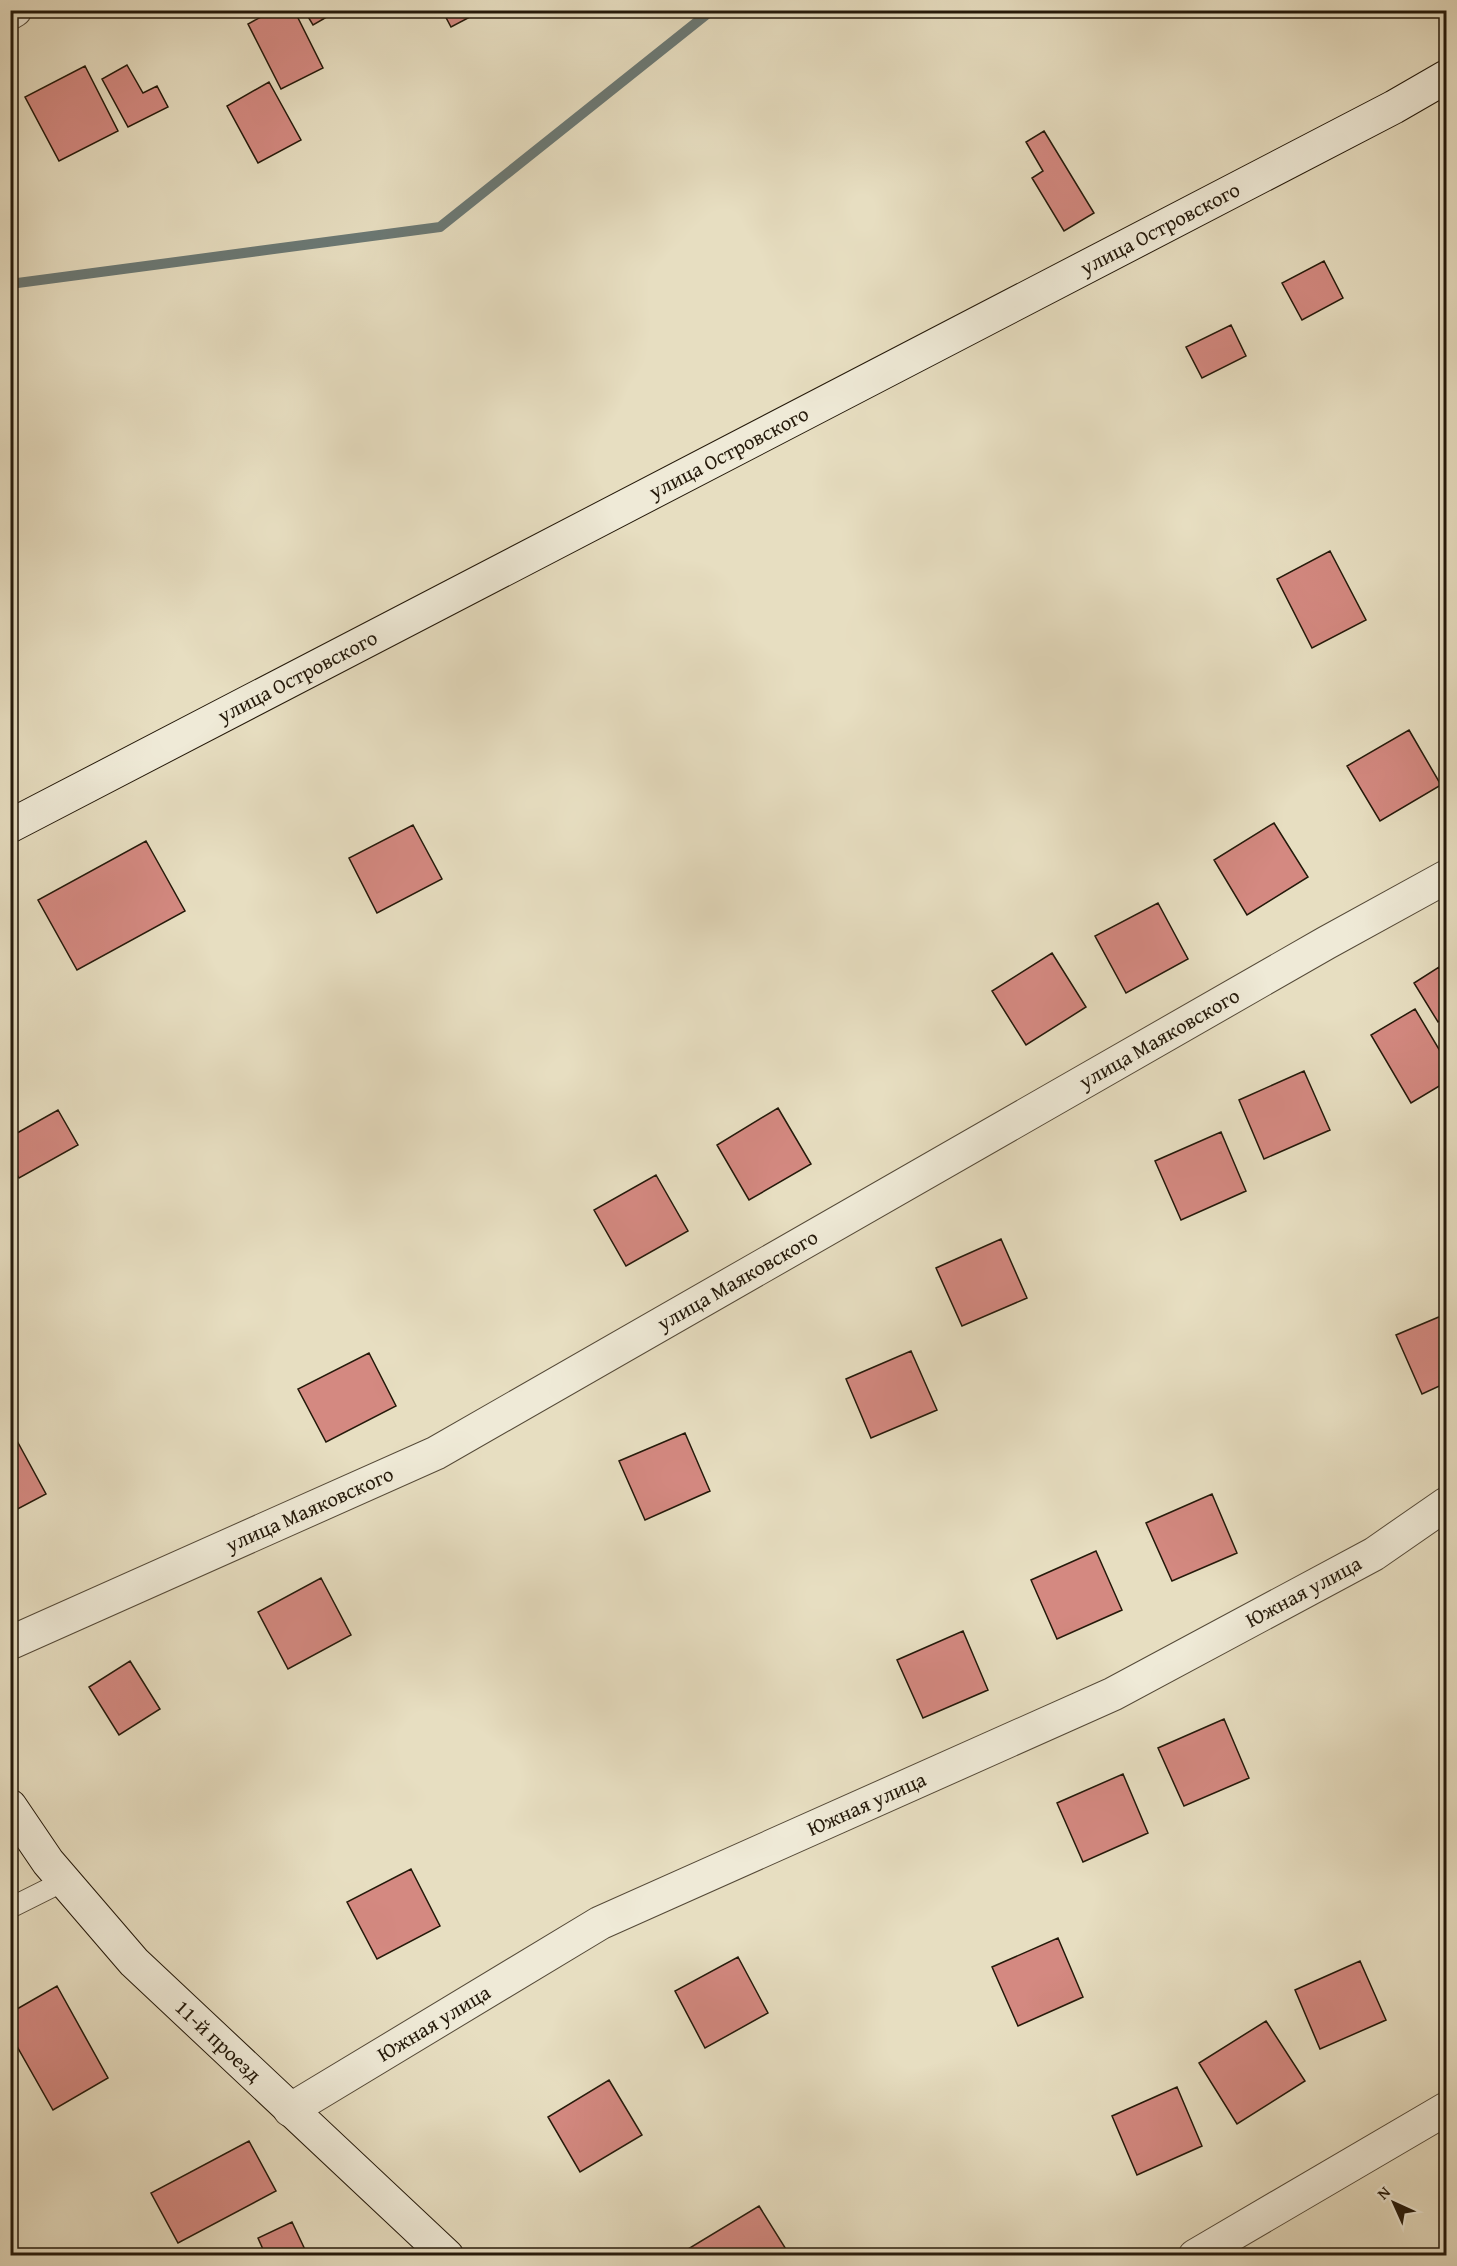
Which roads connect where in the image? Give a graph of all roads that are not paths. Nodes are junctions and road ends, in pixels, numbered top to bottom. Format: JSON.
{"nodes":[{"id":1,"x":15,"y":10,"type":"edge"},
{"id":2,"x":10,"y":13,"type":"edge"},
{"id":3,"x":1446,"y":77,"type":"edge"},
{"id":4,"x":10,"y":826,"type":"edge"},
{"id":5,"x":1446,"y":877,"type":"edge"},
{"id":6,"x":1446,"y":1504,"type":"edge"},
{"id":7,"x":10,"y":1643,"type":"edge"},
{"id":8,"x":10,"y":1806,"type":"edge"},
{"id":9,"x":64,"y":1881,"type":"junction"},
{"id":10,"x":10,"y":1908,"type":"edge"},
{"id":11,"x":1446,"y":2109,"type":"edge"},
{"id":12,"x":290,"y":2110,"type":"junction"},
{"id":13,"x":447,"y":2256,"type":"edge"},
{"id":14,"x":1195,"y":2256,"type":"edge"}],
"edges":[{"from":1,"to":2,"type":"street"},
{"from":3,"to":4,"type":"street","name":"улица Островского"},
{"from":5,"to":7,"type":"street","name":"улица Маяковского"},
{"from":6,"to":12,"type":"street","name":"Южная улица"},
{"from":8,"to":9,"type":"street","name":"11-й проезд"},
{"from":9,"to":10,"type":"lane"},
{"from":9,"to":12,"type":"street","name":"11-й проезд"},
{"from":11,"to":14,"type":"street"},
{"from":12,"to":13,"type":"street","name":"11-й проезд"}]}
